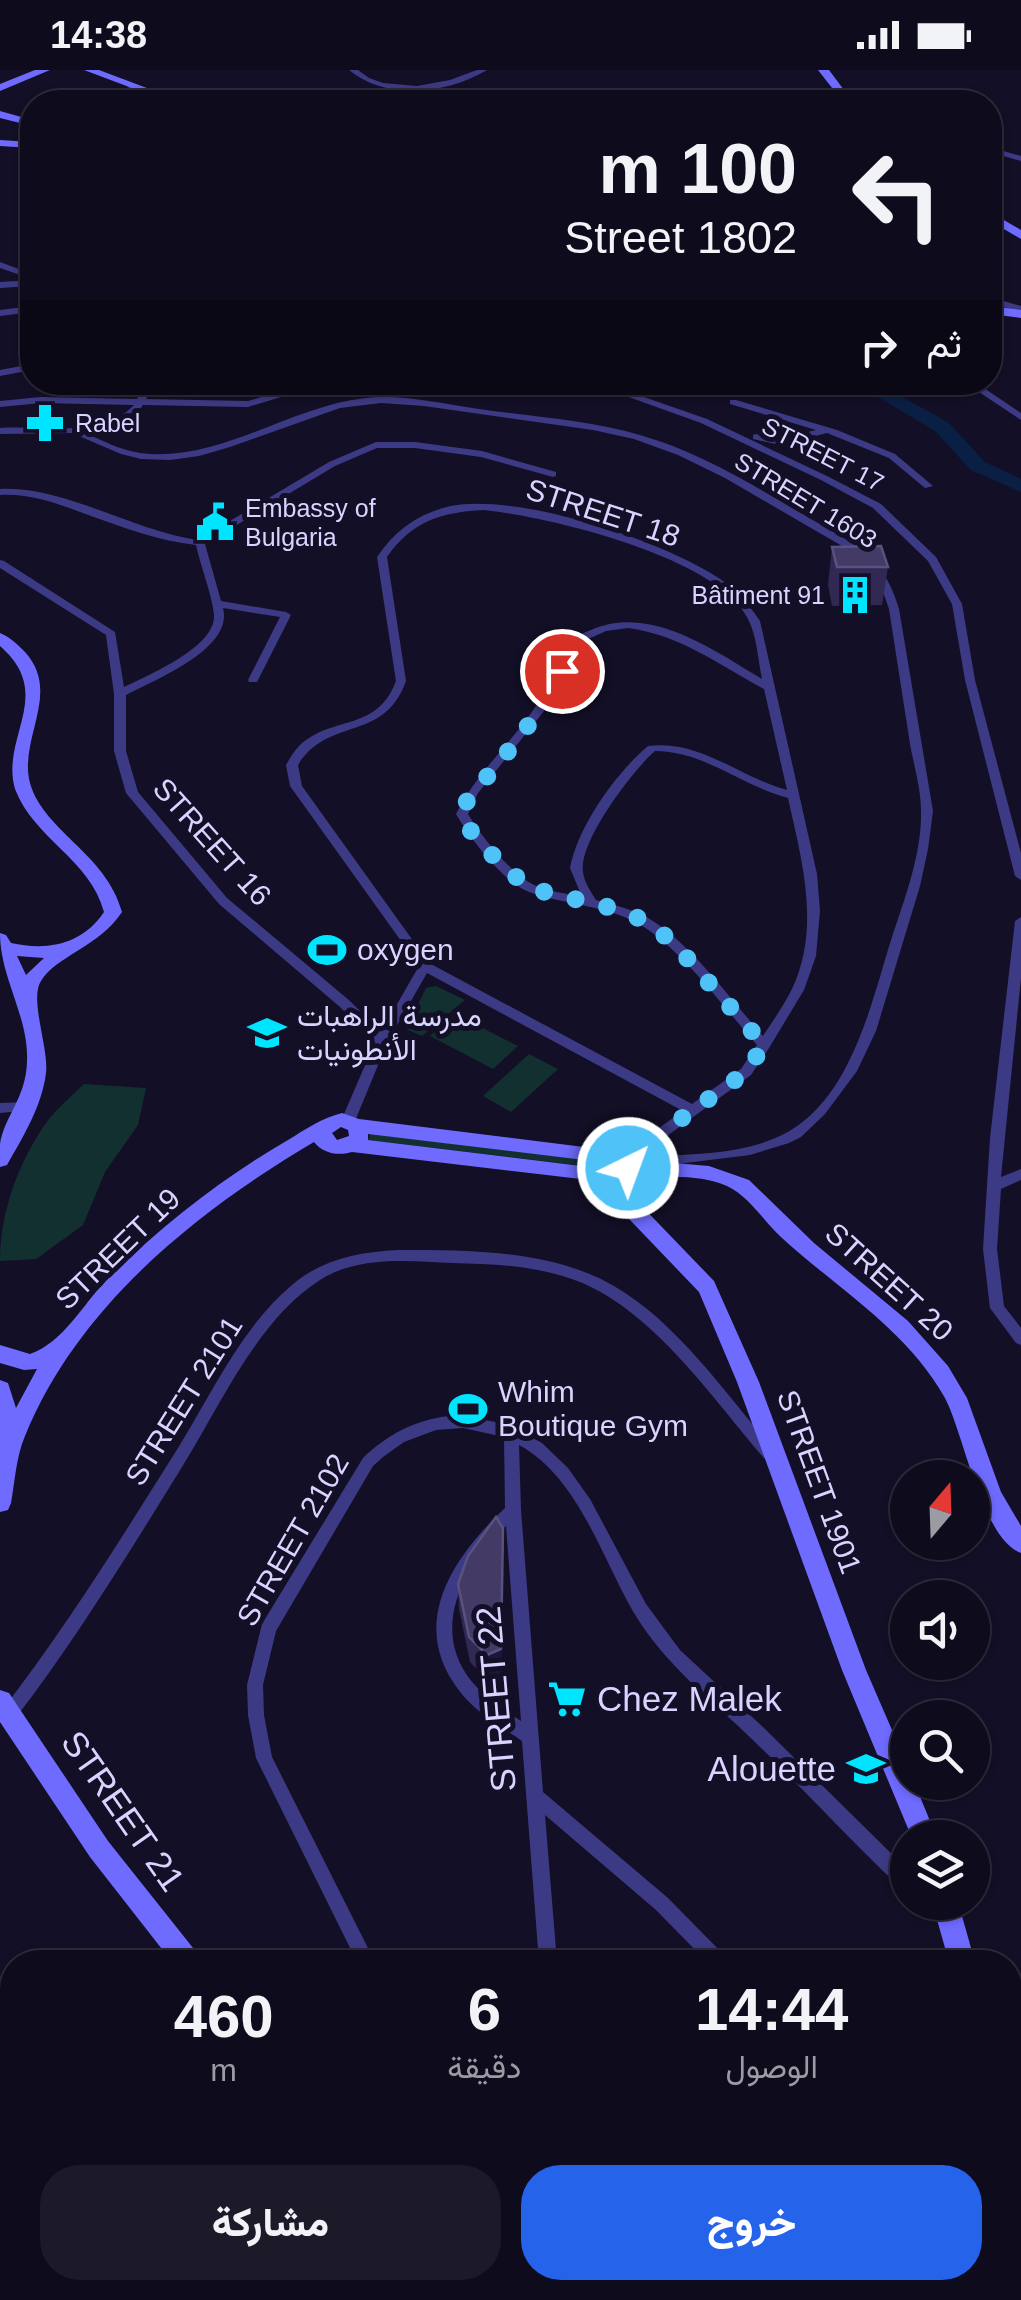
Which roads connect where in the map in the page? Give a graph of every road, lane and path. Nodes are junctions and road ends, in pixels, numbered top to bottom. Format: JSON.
{"nodes":[{"id":1,"x":45,"y":70,"type":"edge"},
{"id":2,"x":89,"y":70,"type":"edge"},
{"id":3,"x":353,"y":70,"type":"edge"},
{"id":4,"x":482,"y":70,"type":"edge"},
{"id":5,"x":822,"y":70,"type":"edge"},
{"id":6,"x":25,"y":71,"type":"edge"},
{"id":7,"x":0,"y":84,"type":"edge"},
{"id":8,"x":134,"y":88,"type":"junction"},
{"id":9,"x":130,"y":90,"type":"edge"},
{"id":10,"x":140,"y":90,"type":"edge"},
{"id":11,"x":838,"y":90,"type":"edge"},
{"id":12,"x":144,"y":395,"type":"edge"},
{"id":13,"x":280,"y":395,"type":"edge"},
{"id":14,"x":626,"y":395,"type":"edge"},
{"id":15,"x":988,"y":395,"type":"edge"},
{"id":16,"x":732,"y":402,"type":"dead end"},
{"id":17,"x":0,"y":404,"type":"edge"},
{"id":18,"x":140,"y":404,"type":"junction"},
{"id":19,"x":1021,"y":417,"type":"edge"},
{"id":20,"x":825,"y":430,"type":"junction"},
{"id":21,"x":0,"y":431,"type":"edge"},
{"id":22,"x":77,"y":433,"type":"junction"},
{"id":23,"x":731,"y":433,"type":"junction"},
{"id":24,"x":554,"y":474,"type":"dead end"},
{"id":25,"x":928,"y":486,"type":"dead end"},
{"id":26,"x":0,"y":492,"type":"edge"},
{"id":27,"x":200,"y":543,"type":"junction"},
{"id":28,"x":0,"y":564,"type":"edge"},
{"id":29,"x":217,"y":604,"type":"junction"},
{"id":30,"x":0,"y":638,"type":"edge"},
{"id":31,"x":253,"y":680,"type":"dead end"},
{"id":32,"x":766,"y":686,"type":"junction"},
{"id":33,"x":120,"y":694,"type":"junction"},
{"id":34,"x":794,"y":796,"type":"junction"},
{"id":35,"x":1021,"y":876,"type":"edge"},
{"id":36,"x":592,"y":904,"type":"junction"},
{"id":37,"x":1021,"y":921,"type":"edge"},
{"id":38,"x":2,"y":943,"type":"edge"},
{"id":39,"x":76,"y":948,"type":"junction"},
{"id":40,"x":424,"y":966,"type":"junction"},
{"id":41,"x":29,"y":1010,"type":"junction"},
{"id":42,"x":382,"y":1040,"type":"junction"},
{"id":43,"x":764,"y":1045,"type":"junction"},
{"id":44,"x":26,"y":1107,"type":"junction"},
{"id":45,"x":0,"y":1108,"type":"edge"},
{"id":46,"x":692,"y":1110,"type":"junction"},
{"id":47,"x":343,"y":1133,"type":"junction"},
{"id":48,"x":0,"y":1160,"type":"edge"},
{"id":49,"x":616,"y":1166,"type":"junction"},
{"id":50,"x":1021,"y":1174,"type":"edge"},
{"id":51,"x":995,"y":1186,"type":"junction"},
{"id":52,"x":1021,"y":1339,"type":"edge"},
{"id":53,"x":64,"y":1344,"type":"junction"},
{"id":54,"x":0,"y":1353,"type":"edge"},
{"id":55,"x":0,"y":1389,"type":"edge"},
{"id":56,"x":510,"y":1430,"type":"junction"},
{"id":57,"x":13,"y":1437,"type":"junction"},
{"id":58,"x":775,"y":1461,"type":"junction"},
{"id":59,"x":0,"y":1503,"type":"edge"},
{"id":60,"x":513,"y":1510,"type":"junction"},
{"id":61,"x":1021,"y":1543,"type":"edge"},
{"id":62,"x":4,"y":1707,"type":"edge"},
{"id":63,"x":530,"y":1736,"type":"junction"},
{"id":64,"x":537,"y":1797,"type":"junction"},
{"id":65,"x":916,"y":1820,"type":"edge"},
{"id":66,"x":890,"y":1866,"type":"edge"},
{"id":67,"x":948,"y":1920,"type":"edge"},
{"id":68,"x":179,"y":1950,"type":"edge"},
{"id":69,"x":360,"y":1950,"type":"edge"},
{"id":70,"x":547,"y":1950,"type":"edge"},
{"id":71,"x":707,"y":1950,"type":"edge"},
{"id":72,"x":958,"y":1950,"type":"edge"}],
"edges":[{"from":1,"to":7,"type":"street"},
{"from":2,"to":8,"type":"street"},
{"from":3,"to":4,"type":"street"},
{"from":5,"to":11,"type":"street"},
{"from":6,"to":7,"type":"street"},
{"from":8,"to":9,"type":"street"},
{"from":8,"to":10,"type":"street"},
{"from":12,"to":18,"type":"street"},
{"from":13,"to":18,"type":"street"},
{"from":14,"to":23,"type":"street","name":"STREET 17"},
{"from":15,"to":19,"type":"street"},
{"from":16,"to":20,"type":"street"},
{"from":17,"to":18,"type":"street"},
{"from":18,"to":22,"type":"street"},
{"from":20,"to":23,"type":"street"},
{"from":20,"to":25,"type":"street"},
{"from":21,"to":22,"type":"street"},
{"from":22,"to":49,"type":"street","name":"STREET 1603"},
{"from":23,"to":35,"type":"street","name":"STREET 17"},
{"from":24,"to":27,"type":"street"},
{"from":26,"to":27,"type":"street"},
{"from":27,"to":29,"type":"street"},
{"from":28,"to":33,"type":"street","name":"STREET 16"},
{"from":29,"to":31,"type":"street"},
{"from":29,"to":33,"type":"street"},
{"from":30,"to":39,"type":"street"},
{"from":32,"to":34,"type":"street","name":"STREET 18"},
{"from":32,"to":36,"type":"street"},
{"from":32,"to":40,"type":"street","name":"STREET 18"},
{"from":33,"to":42,"type":"street","name":"STREET 16"},
{"from":34,"to":36,"type":"street"},
{"from":34,"to":43,"type":"street","name":"STREET 18"},
{"from":36,"to":43,"type":"street"},
{"from":37,"to":51,"type":"street"},
{"from":38,"to":39,"type":"street"},
{"from":38,"to":41,"type":"street"},
{"from":39,"to":41,"type":"street"},
{"from":40,"to":42,"type":"street"},
{"from":40,"to":46,"type":"street"},
{"from":41,"to":44,"type":"street"},
{"from":42,"to":47,"type":"street"},
{"from":43,"to":46,"type":"street","name":"STREET 18"},
{"from":44,"to":45,"type":"street"},
{"from":44,"to":48,"type":"street"},
{"from":46,"to":49,"type":"street","name":"STREET 18"},
{"from":47,"to":49,"type":"street","name":"STREET 20"},
{"from":47,"to":53,"type":"street","name":"STREET 19"},
{"from":49,"to":58,"type":"street","name":"STREET 1901"},
{"from":49,"to":61,"type":"street","name":"STREET 20"},
{"from":50,"to":51,"type":"street"},
{"from":51,"to":52,"type":"street"},
{"from":53,"to":54,"type":"street"},
{"from":53,"to":57,"type":"street","name":"STREET 19"},
{"from":55,"to":57,"type":"street"},
{"from":56,"to":60,"type":"street","name":"STREET 22"},
{"from":56,"to":66,"type":"street","name":"STREET 2102"},
{"from":56,"to":69,"type":"street","name":"STREET 2102"},
{"from":57,"to":59,"type":"street","name":"STREET 19"},
{"from":58,"to":62,"type":"street","name":"STREET 2101"},
{"from":58,"to":65,"type":"street","name":"STREET 1901"},
{"from":60,"to":63,"type":"street","name":"STREET 22"},
{"from":60,"to":63,"type":"street"},
{"from":62,"to":68,"type":"street","name":"STREET 21"},
{"from":63,"to":64,"type":"street","name":"STREET 22"},
{"from":64,"to":70,"type":"street","name":"STREET 22"},
{"from":64,"to":71,"type":"street"},
{"from":67,"to":72,"type":"street"}]}
